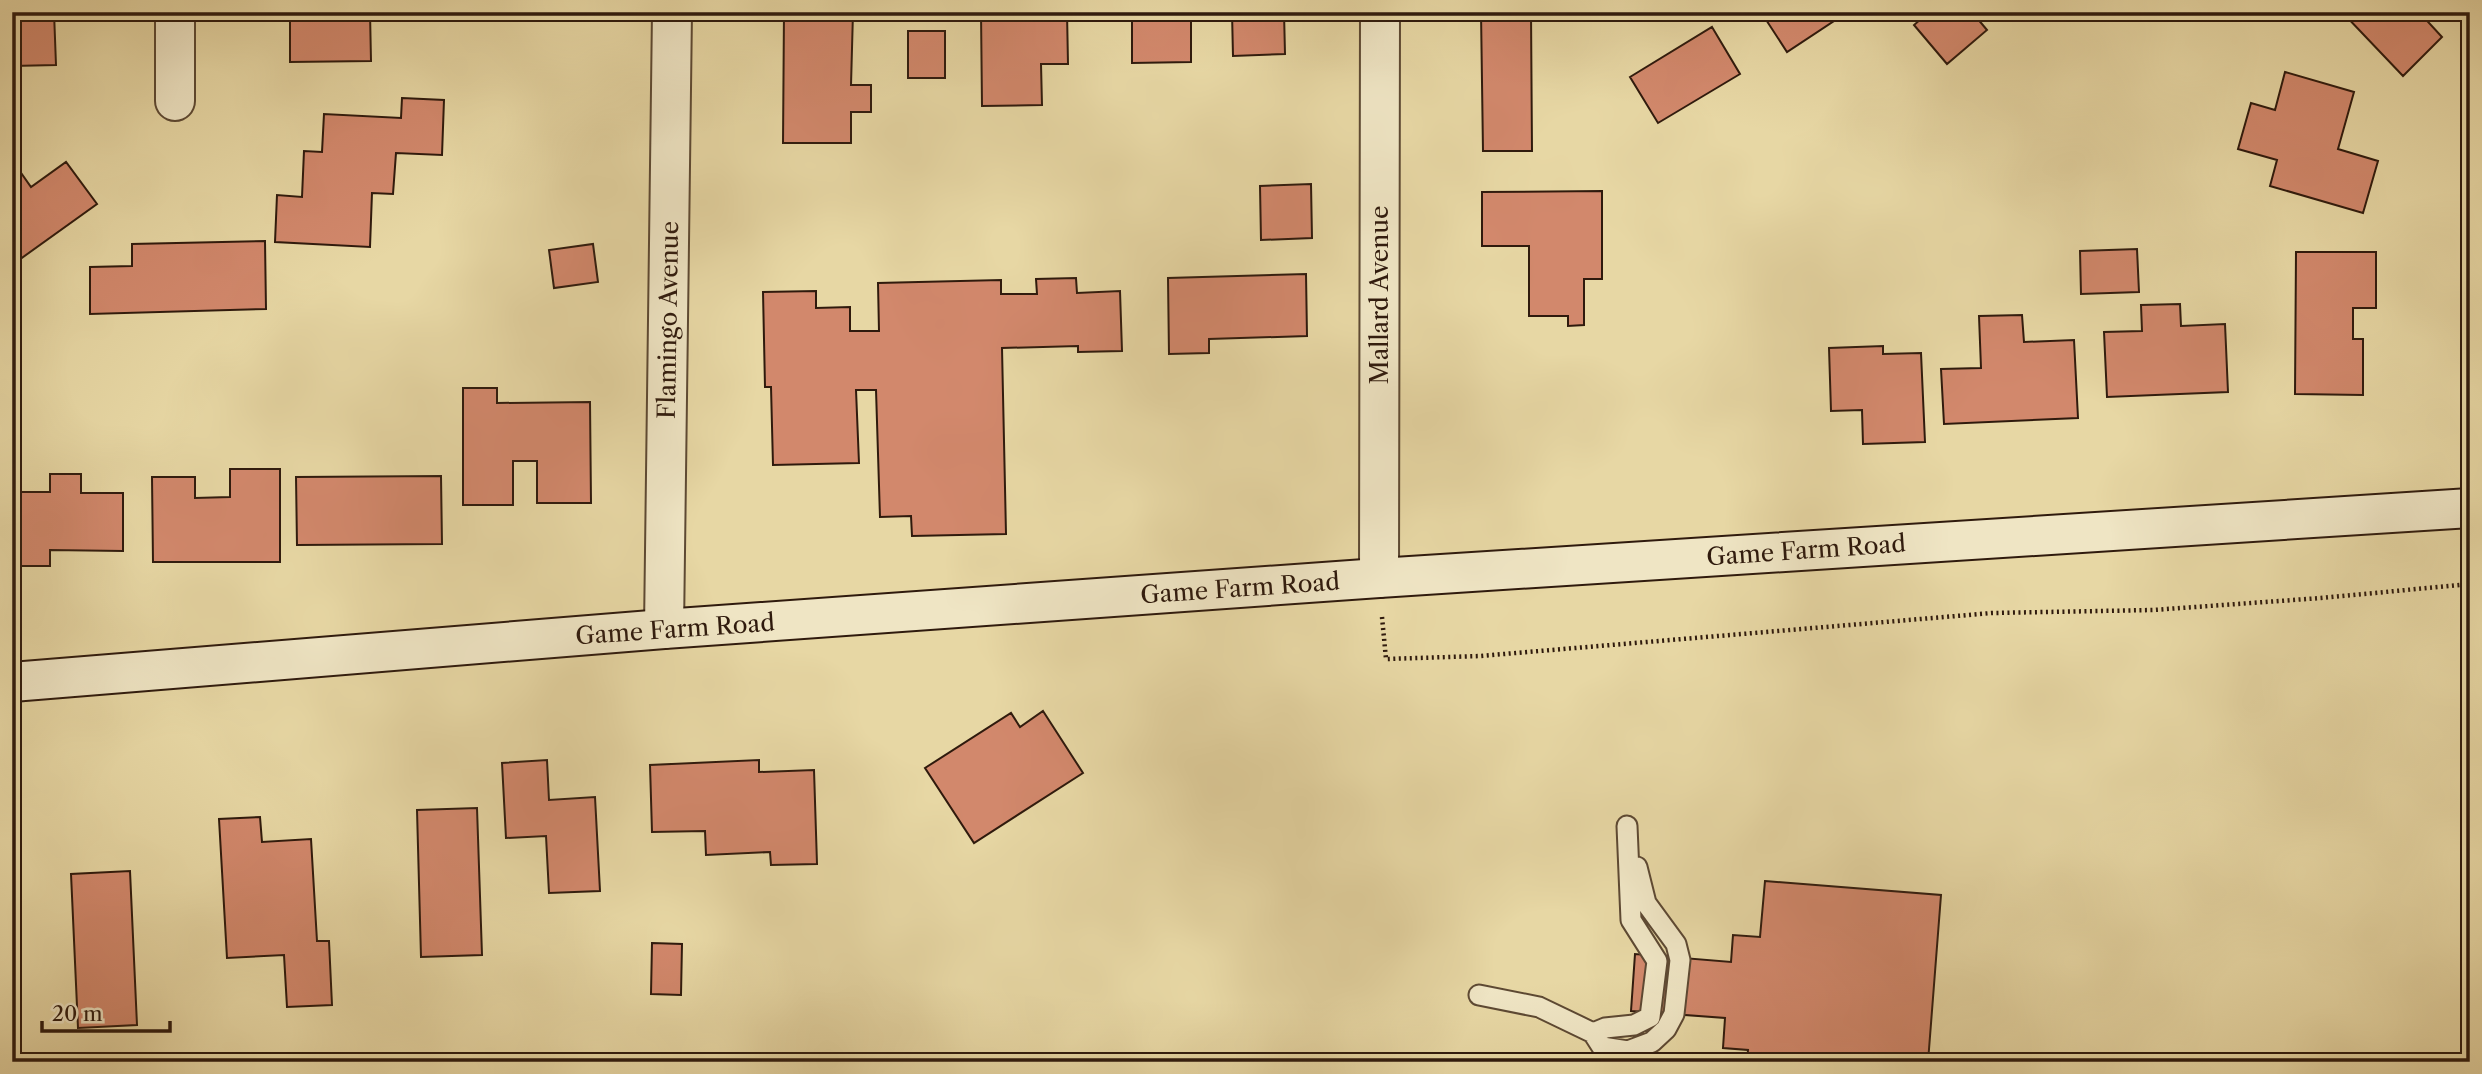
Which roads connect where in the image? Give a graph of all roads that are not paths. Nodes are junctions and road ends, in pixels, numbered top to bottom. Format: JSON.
{"nodes":[{"id":1,"x":175,"y":12,"type":"edge"},
{"id":2,"x":672,"y":12,"type":"edge"},
{"id":3,"x":1380,"y":12,"type":"edge"},
{"id":4,"x":175,"y":101,"type":"dead end"},
{"id":5,"x":2470,"y":508,"type":"edge"},
{"id":6,"x":1379,"y":578,"type":"junction"},
{"id":7,"x":664,"y":629,"type":"junction"},
{"id":8,"x":12,"y":682,"type":"edge"},
{"id":9,"x":1627,"y":826,"type":"dead end"},
{"id":10,"x":1479,"y":995,"type":"dead end"}],
"edges":[{"from":1,"to":4,"type":"street"},
{"from":2,"to":7,"type":"street","name":"Flamingo Avenue"},
{"from":3,"to":6,"type":"street","name":"Mallard Avenue"},
{"from":5,"to":6,"type":"street","name":"Game Farm Road"},
{"from":6,"to":7,"type":"street","name":"Game Farm Road"},
{"from":7,"to":8,"type":"street","name":"Game Farm Road"},
{"from":9,"to":10,"type":"lane"}]}
